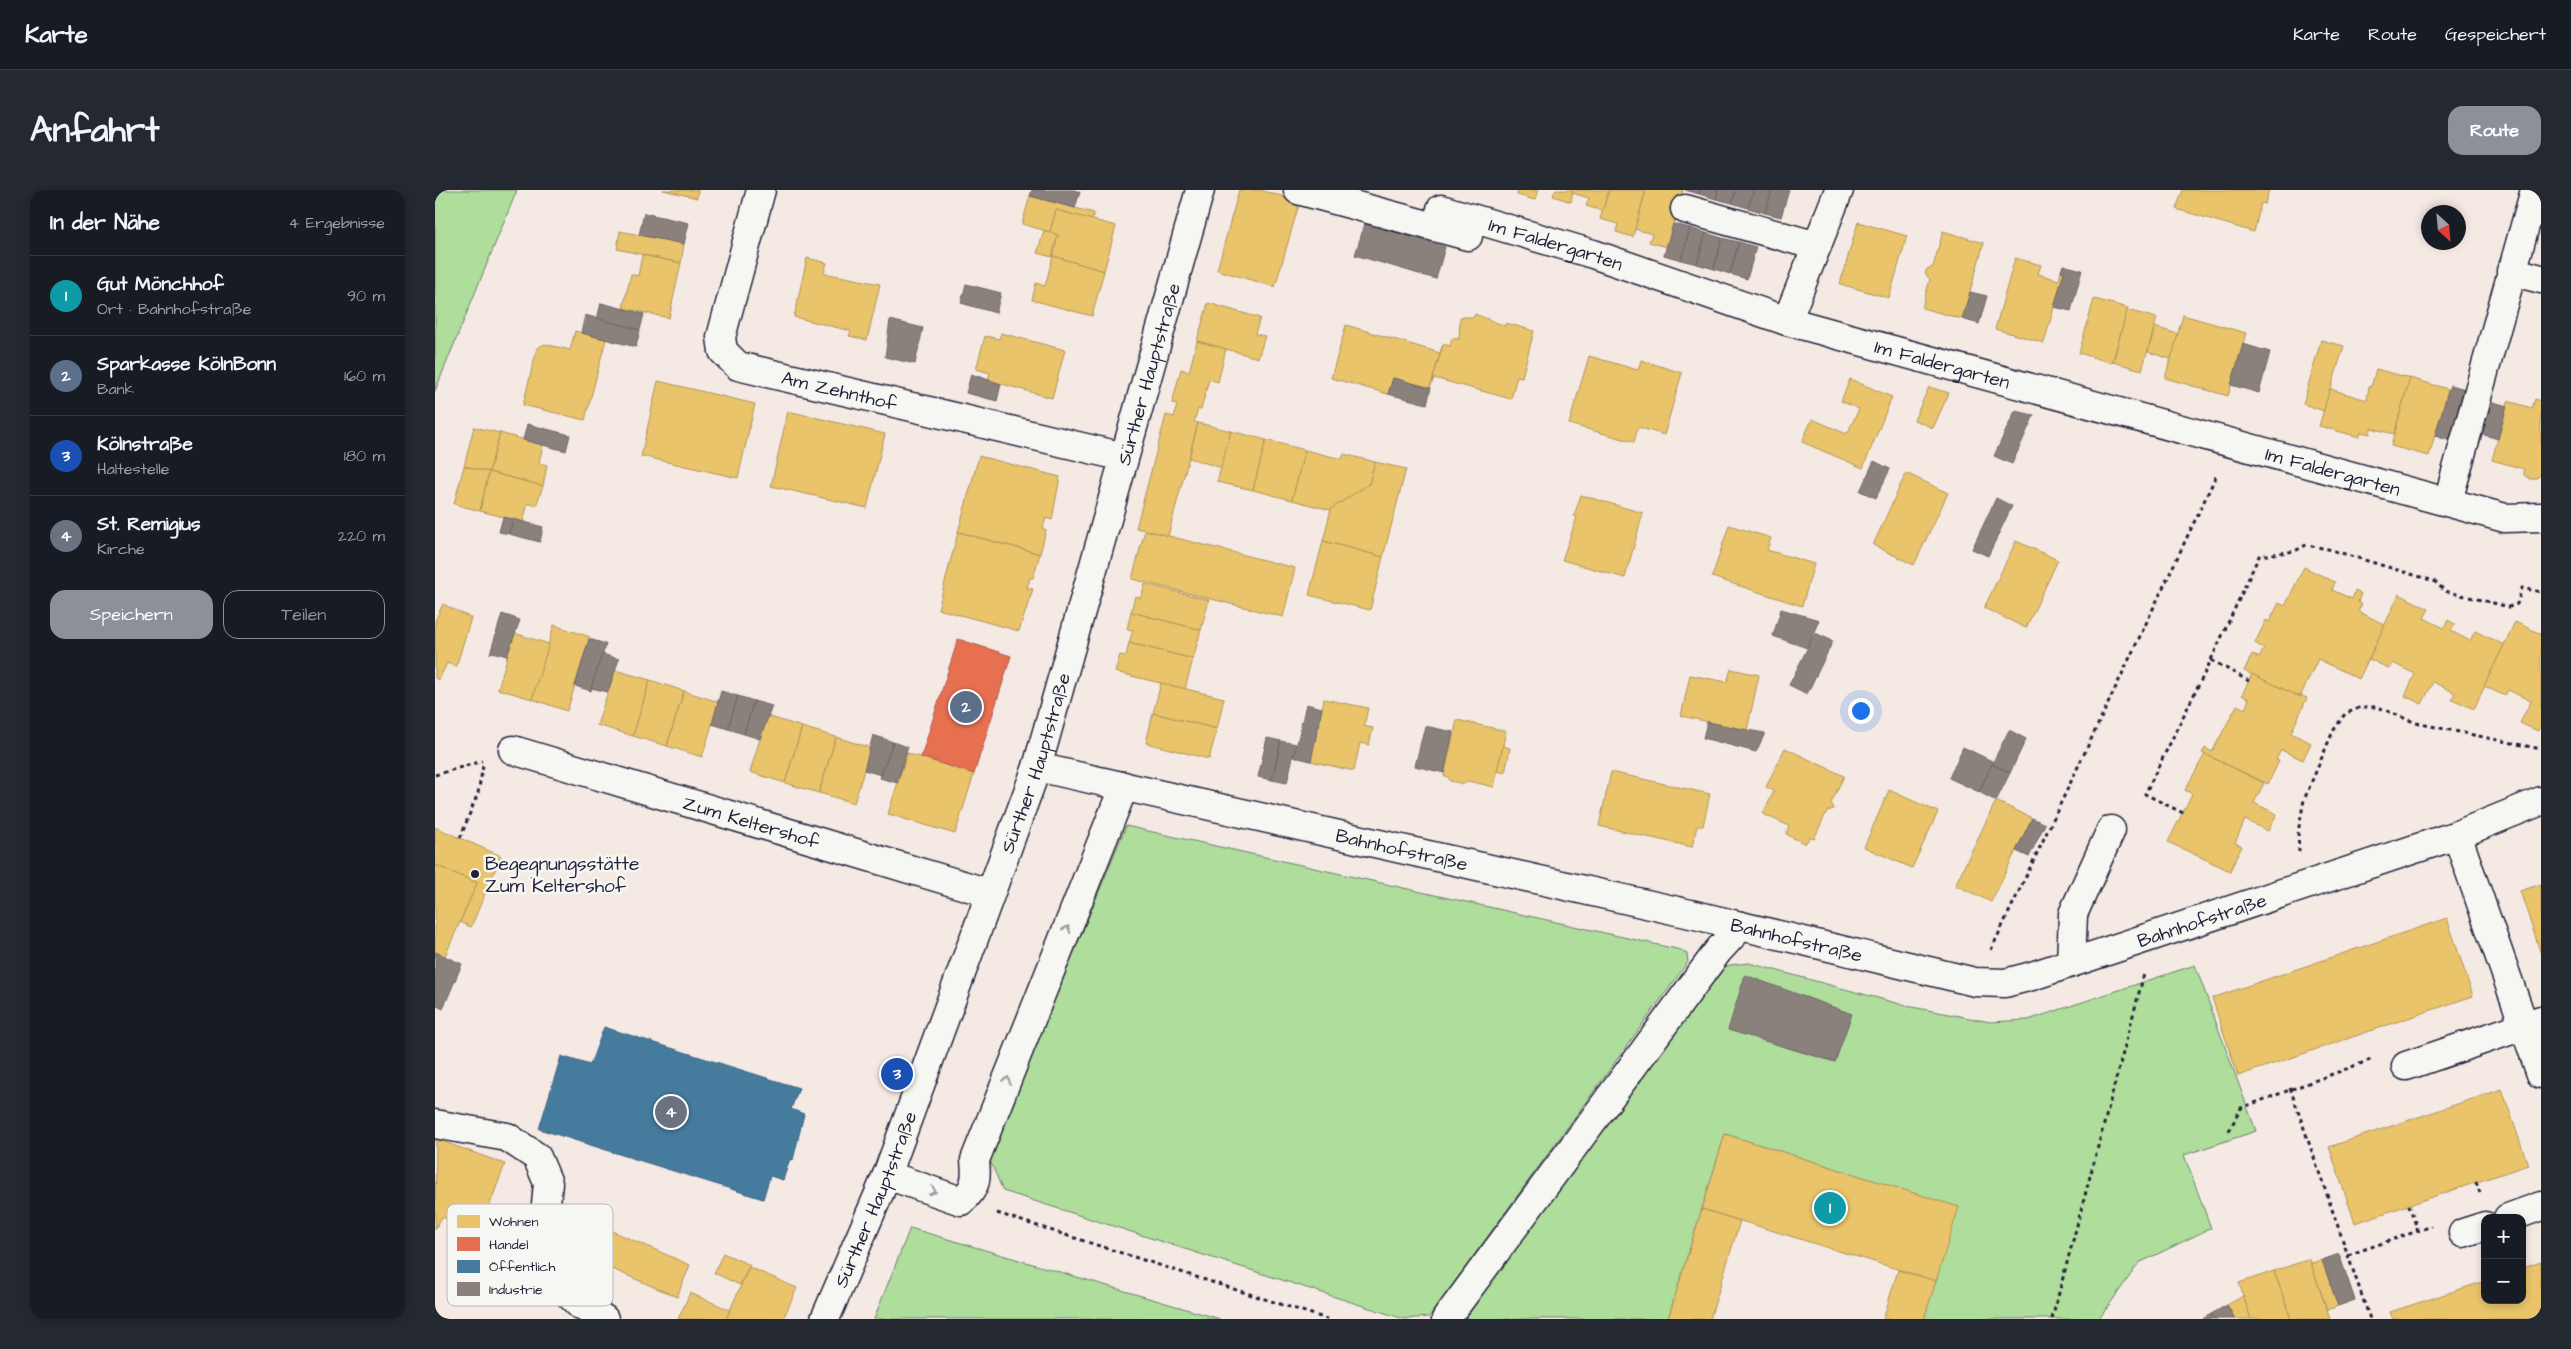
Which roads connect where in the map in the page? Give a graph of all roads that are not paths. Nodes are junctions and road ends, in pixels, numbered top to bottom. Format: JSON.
{"nodes":[{"id":1,"x":761,"y":190,"type":"edge"},
{"id":2,"x":1200,"y":190,"type":"edge"},
{"id":3,"x":1298,"y":190,"type":"edge"},
{"id":4,"x":1839,"y":190,"type":"edge"},
{"id":5,"x":2535,"y":190,"type":"edge"},
{"id":6,"x":1685,"y":208,"type":"dead end"},
{"id":7,"x":1441,"y":209,"type":"dead end"},
{"id":8,"x":1817,"y":246,"type":"junction"},
{"id":9,"x":1517,"y":251,"type":"dead end"},
{"id":10,"x":2511,"y":271,"type":"junction"},
{"id":11,"x":2541,"y":279,"type":"edge"},
{"id":12,"x":1787,"y":321,"type":"junction"},
{"id":13,"x":1124,"y":457,"type":"junction"},
{"id":14,"x":2448,"y":501,"type":"junction"},
{"id":15,"x":2541,"y":517,"type":"edge"},
{"id":16,"x":513,"y":750,"type":"dead end"},
{"id":17,"x":1037,"y":767,"type":"junction"},
{"id":18,"x":1124,"y":786,"type":"junction"},
{"id":19,"x":2541,"y":801,"type":"edge"},
{"id":20,"x":2111,"y":830,"type":"dead end"},
{"id":21,"x":2457,"y":835,"type":"junction"},
{"id":22,"x":989,"y":893,"type":"junction"},
{"id":23,"x":1741,"y":926,"type":"junction"},
{"id":24,"x":2071,"y":963,"type":"junction"},
{"id":25,"x":2533,"y":1023,"type":"edge"},
{"id":26,"x":2406,"y":1066,"type":"dead end"},
{"id":27,"x":2541,"y":1074,"type":"edge"},
{"id":28,"x":435,"y":1124,"type":"edge"},
{"id":29,"x":887,"y":1175,"type":"junction"},
{"id":30,"x":546,"y":1204,"type":"edge"},
{"id":31,"x":2541,"y":1206,"type":"edge"},
{"id":32,"x":2519,"y":1214,"type":"edge"},
{"id":33,"x":582,"y":1306,"type":"edge"},
{"id":34,"x":604,"y":1319,"type":"edge"},
{"id":35,"x":825,"y":1319,"type":"edge"},
{"id":36,"x":1446,"y":1319,"type":"edge"}],
"edges":[{"from":1,"to":13,"type":"street","name":"Am Zehnthof"},
{"from":2,"to":13,"type":"street","name":"Sürther Hauptstraße"},
{"from":3,"to":9,"type":"street"},
{"from":4,"to":8,"type":"street"},
{"from":5,"to":10,"type":"street"},
{"from":6,"to":8,"type":"street"},
{"from":7,"to":12,"type":"street","name":"Im Faldergarten"},
{"from":8,"to":12,"type":"street"},
{"from":10,"to":11,"type":"street"},
{"from":10,"to":14,"type":"street"},
{"from":12,"to":14,"type":"street","name":"Im Faldergarten"},
{"from":13,"to":17,"type":"street","name":"Sürther Hauptstraße"},
{"from":14,"to":15,"type":"street","name":"Im Faldergarten"},
{"from":16,"to":22,"type":"street","name":"Zum Keltershof"},
{"from":17,"to":18,"type":"street","name":"Bahnhofstraße"},
{"from":17,"to":22,"type":"street","name":"Sürther Hauptstraße"},
{"from":18,"to":23,"type":"street","name":"Bahnhofstraße"},
{"from":29,"to":18,"type":"street","one_way":true},
{"from":19,"to":21,"type":"street","name":"Bahnhofstraße"},
{"from":20,"to":24,"type":"street"},
{"from":21,"to":24,"type":"street","name":"Bahnhofstraße"},
{"from":21,"to":25,"type":"street"},
{"from":22,"to":29,"type":"street","name":"Sürther Hauptstraße"},
{"from":23,"to":24,"type":"street","name":"Bahnhofstraße"},
{"from":23,"to":36,"type":"street"},
{"from":25,"to":26,"type":"street"},
{"from":25,"to":27,"type":"street"},
{"from":28,"to":30,"type":"street"},
{"from":29,"to":35,"type":"street","name":"Sürther Hauptstraße"},
{"from":31,"to":32,"type":"street"},
{"from":33,"to":34,"type":"street"}]}
